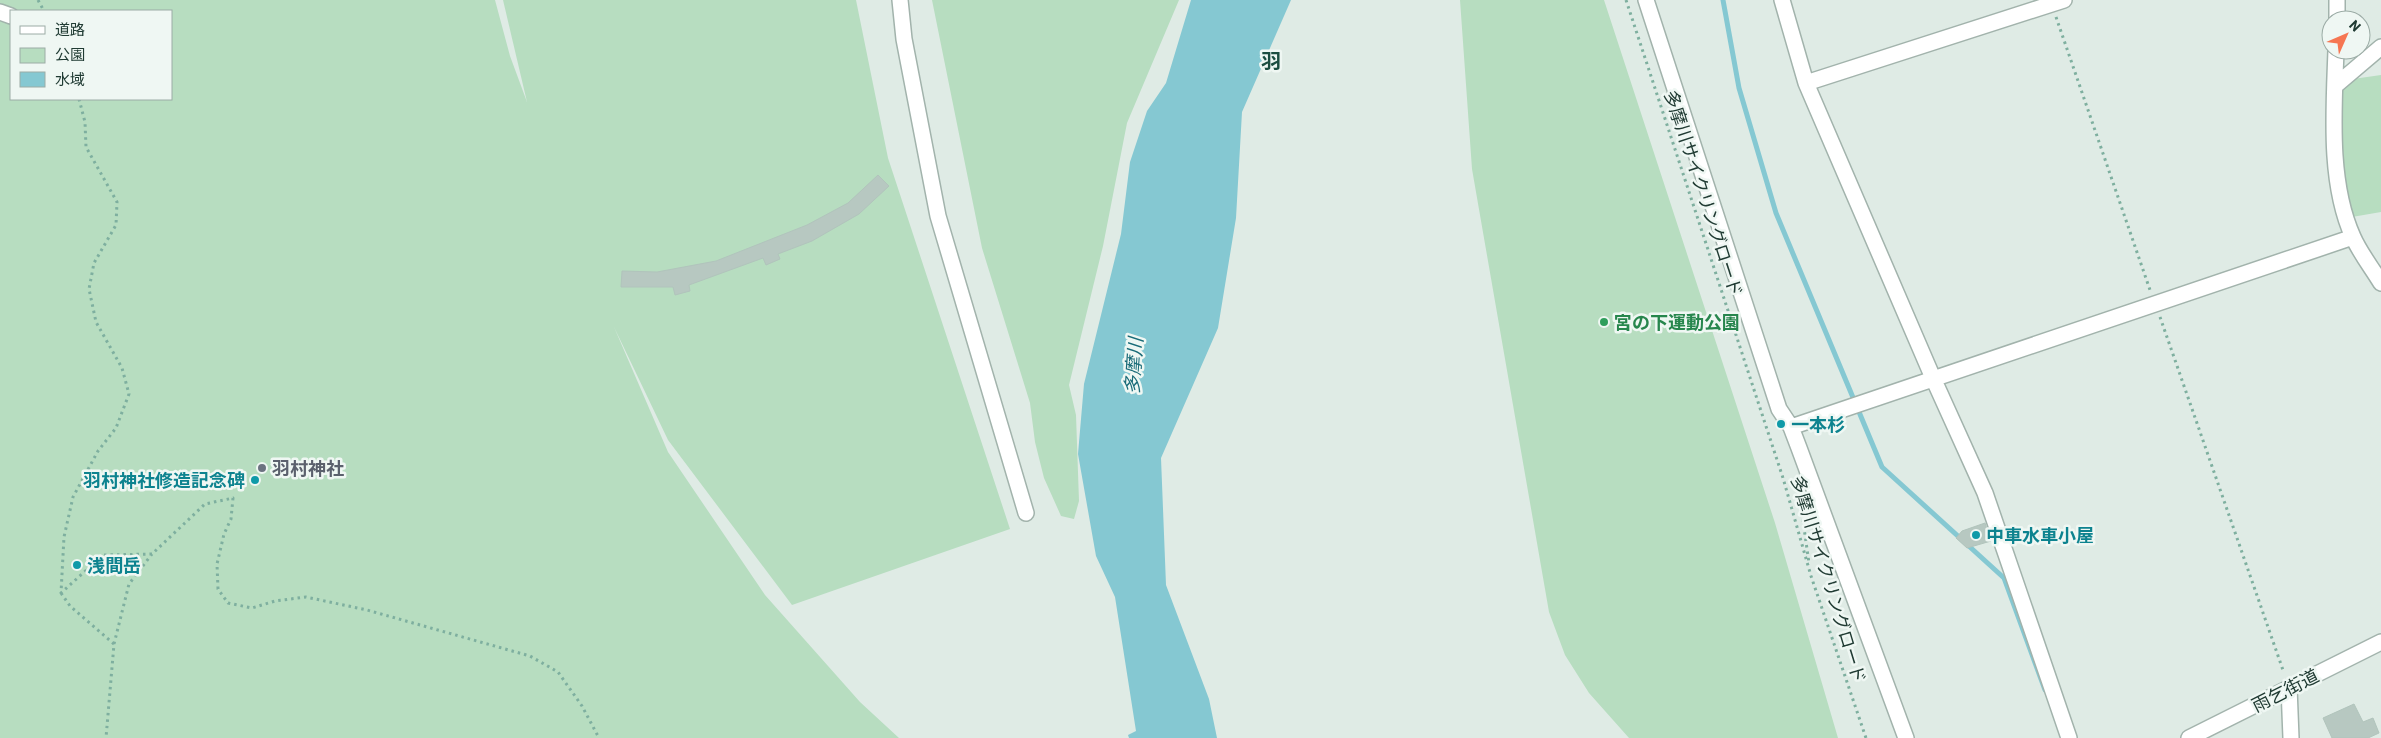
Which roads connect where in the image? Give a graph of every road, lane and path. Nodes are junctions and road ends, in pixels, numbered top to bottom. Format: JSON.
{"nodes":[{"id":1,"x":900,"y":0,"type":"edge"},
{"id":2,"x":1626,"y":0,"type":"edge"},
{"id":3,"x":1646,"y":0,"type":"edge"},
{"id":4,"x":1782,"y":0,"type":"edge"},
{"id":5,"x":2058,"y":2,"type":"edge"},
{"id":6,"x":2381,"y":47,"type":"edge"},
{"id":7,"x":2336,"y":60,"type":"edge"},
{"id":8,"x":1806,"y":83,"type":"junction"},
{"id":9,"x":2335,"y":86,"type":"junction"},
{"id":10,"x":79,"y":100,"type":"edge"},
{"id":11,"x":2353,"y":237,"type":"junction"},
{"id":12,"x":2381,"y":283,"type":"edge"},
{"id":13,"x":2155,"y":303,"type":"junction"},
{"id":14,"x":1932,"y":378,"type":"junction"},
{"id":15,"x":1791,"y":427,"type":"junction"},
{"id":16,"x":1790,"y":476,"type":"dead end"},
{"id":17,"x":1783,"y":478,"type":"junction"},
{"id":18,"x":1799,"y":494,"type":"dead end"},
{"id":19,"x":1026,"y":512,"type":"dead end"},
{"id":20,"x":152,"y":554,"type":"junction"},
{"id":21,"x":1811,"y":576,"type":"junction"},
{"id":22,"x":61,"y":593,"type":"junction"},
{"id":23,"x":2381,"y":642,"type":"edge"},
{"id":24,"x":114,"y":644,"type":"junction"},
{"id":25,"x":2289,"y":688,"type":"junction"},
{"id":26,"x":106,"y":738,"type":"edge"},
{"id":27,"x":599,"y":738,"type":"edge"},
{"id":28,"x":1866,"y":738,"type":"edge"},
{"id":29,"x":1906,"y":738,"type":"edge"},
{"id":30,"x":2070,"y":738,"type":"edge"},
{"id":31,"x":2189,"y":738,"type":"edge"},
{"id":32,"x":2291,"y":738,"type":"edge"}],
"edges":[{"from":1,"to":19,"type":"street"},
{"from":2,"to":17,"type":"path","name":"多摩川サイクリングロード"},
{"from":3,"to":15,"type":"street"},
{"from":4,"to":8,"type":"street"},
{"from":5,"to":8,"type":"street"},
{"from":5,"to":13,"type":"path"},
{"from":6,"to":9,"type":"street"},
{"from":7,"to":9,"type":"street"},
{"from":8,"to":14,"type":"street"},
{"from":9,"to":11,"type":"street"},
{"from":10,"to":22,"type":"path"},
{"from":11,"to":12,"type":"street"},
{"from":11,"to":13,"type":"street"},
{"from":13,"to":14,"type":"street"},
{"from":13,"to":25,"type":"path"},
{"from":14,"to":15,"type":"street"},
{"from":14,"to":30,"type":"street"},
{"from":15,"to":29,"type":"street"},
{"from":16,"to":17,"type":"path"},
{"from":17,"to":21,"type":"path","name":"多摩川サイクリングロード"},
{"from":18,"to":21,"type":"path"},
{"from":20,"to":22,"type":"path"},
{"from":20,"to":24,"type":"path"},
{"from":20,"to":27,"type":"path"},
{"from":21,"to":28,"type":"path","name":"多摩川サイクリングロード"},
{"from":22,"to":24,"type":"path"},
{"from":23,"to":25,"type":"street","name":"雨乞街道"},
{"from":24,"to":26,"type":"path"},
{"from":25,"to":31,"type":"street","name":"雨乞街道"},
{"from":25,"to":32,"type":"street"}]}
